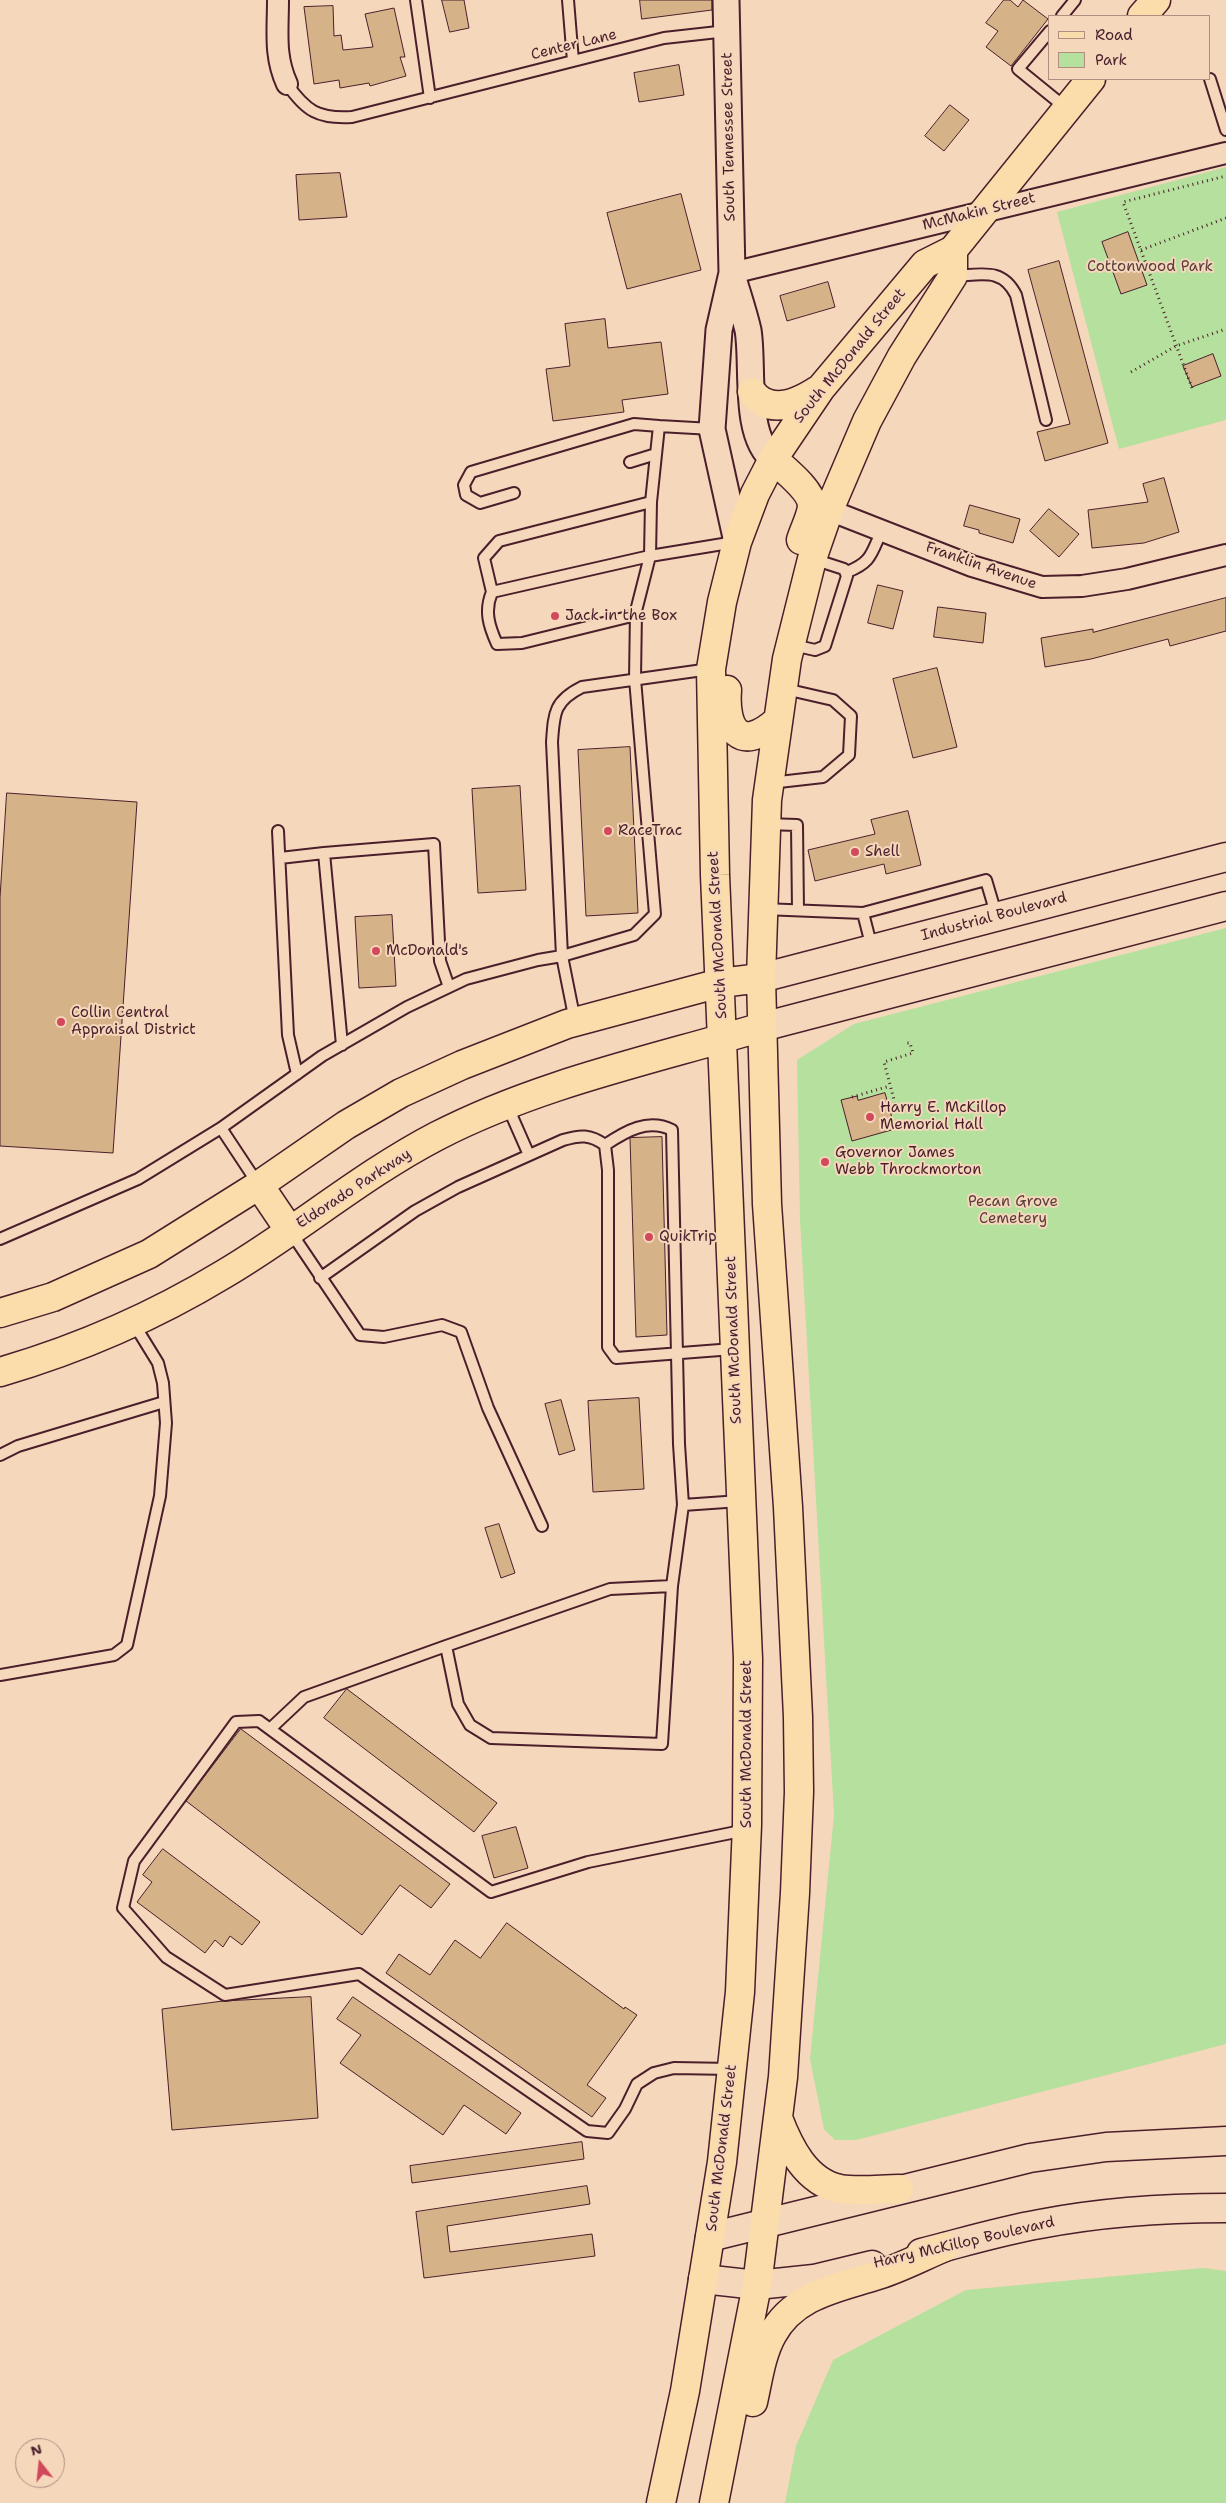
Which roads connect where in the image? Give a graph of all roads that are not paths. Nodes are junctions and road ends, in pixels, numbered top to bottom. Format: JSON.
{"nodes":[{"id":1,"x":278,"y":0,"type":"edge"},
{"id":2,"x":416,"y":0,"type":"edge"},
{"id":3,"x":568,"y":0,"type":"edge"},
{"id":4,"x":726,"y":0,"type":"edge"},
{"id":5,"x":1075,"y":0,"type":"edge"},
{"id":6,"x":1063,"y":15,"type":"edge"},
{"id":7,"x":727,"y":31,"type":"junction"},
{"id":8,"x":1048,"y":33,"type":"edge"},
{"id":9,"x":573,"y":61,"type":"junction"},
{"id":10,"x":1090,"y":80,"type":"edge"},
{"id":11,"x":1210,"y":80,"type":"edge"},
{"id":12,"x":287,"y":84,"type":"joint"},
{"id":13,"x":430,"y":98,"type":"junction"},
{"id":14,"x":1066,"y":109,"type":"junction"},
{"id":15,"x":1226,"y":130,"type":"edge"},
{"id":16,"x":1226,"y":153,"type":"edge"},
{"id":17,"x":984,"y":210,"type":"junction"},
{"id":18,"x":953,"y":250,"type":"junction"},
{"id":19,"x":732,"y":274,"type":"junction"},
{"id":20,"x":953,"y":276,"type":"junction"},
{"id":21,"x":821,"y":388,"type":"junction"},
{"id":22,"x":752,"y":392,"type":"junction"},
{"id":23,"x":1046,"y":420,"type":"dead end"},
{"id":24,"x":659,"y":426,"type":"junction"},
{"id":25,"x":712,"y":429,"type":"junction"},
{"id":26,"x":656,"y":454,"type":"junction"},
{"id":27,"x":773,"y":459,"type":"junction"},
{"id":28,"x":630,"y":462,"type":"dead end"},
{"id":29,"x":514,"y":493,"type":"dead end"},
{"id":30,"x":651,"y":502,"type":"junction"},
{"id":31,"x":829,"y":510,"type":"junction"},
{"id":32,"x":882,"y":530,"type":"junction"},
{"id":33,"x":737,"y":542,"type":"junction"},
{"id":34,"x":1226,"y":555,"type":"edge"},
{"id":35,"x":650,"y":556,"type":"junction"},
{"id":36,"x":812,"y":559,"type":"junction"},
{"id":37,"x":847,"y":572,"type":"junction"},
{"id":38,"x":492,"y":592,"type":"junction"},
{"id":39,"x":722,"y":602,"type":"junction"},
{"id":40,"x":636,"y":615,"type":"junction"},
{"id":41,"x":791,"y":645,"type":"junction"},
{"id":42,"x":711,"y":669,"type":"junction"},
{"id":43,"x":636,"y":679,"type":"junction"},
{"id":44,"x":783,"y":686,"type":"junction"},
{"id":45,"x":777,"y":721,"type":"junction"},
{"id":46,"x":769,"y":783,"type":"junction"},
{"id":47,"x":765,"y":824,"type":"junction"},
{"id":48,"x":278,"y":831,"type":"dead end"},
{"id":49,"x":324,"y":853,"type":"junction"},
{"id":50,"x":1226,"y":857,"type":"edge"},
{"id":51,"x":280,"y":858,"type":"junction"},
{"id":52,"x":1226,"y":906,"type":"edge"},
{"id":53,"x":762,"y":909,"type":"junction"},
{"id":54,"x":798,"y":910,"type":"junction"},
{"id":55,"x":863,"y":913,"type":"junction"},
{"id":56,"x":997,"y":917,"type":"junction"},
{"id":57,"x":872,"y":949,"type":"junction"},
{"id":58,"x":562,"y":956,"type":"junction"},
{"id":59,"x":761,"y":978,"type":"junction"},
{"id":60,"x":720,"y":983,"type":"junction"},
{"id":61,"x":449,"y":987,"type":"junction"},
{"id":62,"x":575,"y":1022,"type":"junction"},
{"id":63,"x":762,"y":1027,"type":"junction"},
{"id":64,"x":723,"y":1039,"type":"junction"},
{"id":65,"x":342,"y":1045,"type":"junction"},
{"id":66,"x":297,"y":1074,"type":"junction"},
{"id":67,"x":507,"y":1104,"type":"junction"},
{"id":68,"x":221,"y":1128,"type":"junction"},
{"id":69,"x":605,"y":1144,"type":"junction"},
{"id":70,"x":529,"y":1155,"type":"junction"},
{"id":71,"x":259,"y":1186,"type":"junction"},
{"id":72,"x":767,"y":1204,"type":"junction"},
{"id":73,"x":730,"y":1213,"type":"junction"},
{"id":74,"x":290,"y":1231,"type":"junction"},
{"id":75,"x":0,"y":1239,"type":"edge"},
{"id":76,"x":320,"y":1278,"type":"junction"},
{"id":77,"x":0,"y":1313,"type":"edge"},
{"id":78,"x":134,"y":1323,"type":"junction"},
{"id":79,"x":777,"y":1346,"type":"junction"},
{"id":80,"x":734,"y":1349,"type":"junction"},
{"id":81,"x":676,"y":1352,"type":"junction"},
{"id":82,"x":0,"y":1372,"type":"edge"},
{"id":83,"x":164,"y":1402,"type":"junction"},
{"id":84,"x":0,"y":1455,"type":"edge"},
{"id":85,"x":740,"y":1501,"type":"junction"},
{"id":86,"x":683,"y":1505,"type":"junction"},
{"id":87,"x":542,"y":1526,"type":"dead end"},
{"id":88,"x":672,"y":1586,"type":"junction"},
{"id":89,"x":446,"y":1646,"type":"junction"},
{"id":90,"x":0,"y":1675,"type":"edge"},
{"id":91,"x":270,"y":1729,"type":"junction"},
{"id":92,"x":747,"y":1830,"type":"junction"},
{"id":93,"x":732,"y":2069,"type":"junction"},
{"id":94,"x":778,"y":2118,"type":"junction"},
{"id":95,"x":1226,"y":2141,"type":"edge"},
{"id":96,"x":899,"y":2189,"type":"junction"},
{"id":97,"x":1218,"y":2209,"type":"edge"},
{"id":98,"x":765,"y":2223,"type":"junction"},
{"id":99,"x":710,"y":2237,"type":"junction"},
{"id":100,"x":945,"y":2247,"type":"junction"},
{"id":101,"x":703,"y":2279,"type":"junction"},
{"id":102,"x":757,"y":2285,"type":"junction"},
{"id":103,"x":661,"y":2503,"type":"edge"},
{"id":104,"x":714,"y":2503,"type":"edge"},
{"id":105,"x":730,"y":2503,"type":"edge"}],
"edges":[{"from":1,"to":12,"type":"street"},
{"from":2,"to":13,"type":"lane"},
{"from":3,"to":9,"type":"lane"},
{"from":4,"to":7,"type":"street","name":"South Tennessee Street"},
{"from":5,"to":6,"type":"lane"},
{"from":7,"to":9,"type":"lane","name":"Center Lane"},
{"from":7,"to":19,"type":"street","name":"South Tennessee Street"},
{"from":8,"to":14,"type":"lane"},
{"from":9,"to":13,"type":"lane","name":"Center Lane"},
{"from":10,"to":14,"type":"main road","name":"South McDonald Street"},
{"from":11,"to":15,"type":"lane"},
{"from":12,"to":13,"type":"lane","name":"Center Lane"},
{"from":14,"to":17,"type":"main road","name":"South McDonald Street"},
{"from":16,"to":17,"type":"street","name":"McMakin Street"},
{"from":17,"to":18,"type":"main road","name":"South McDonald Street"},
{"from":17,"to":19,"type":"street","name":"McMakin Street"},
{"from":18,"to":20,"type":"main road"},
{"from":18,"to":21,"type":"main road","name":"South McDonald Street"},
{"from":19,"to":22,"type":"street","name":"South Tennessee Street"},
{"from":19,"to":25,"type":"street","name":"South Tennessee Street"},
{"from":20,"to":23,"type":"lane"},
{"from":20,"to":31,"type":"main road"},
{"from":21,"to":22,"type":"main road"},
{"from":21,"to":27,"type":"main road","name":"South McDonald Street"},
{"from":22,"to":27,"type":"street","name":"South Tennessee Street"},
{"from":24,"to":25,"type":"lane"},
{"from":24,"to":26,"type":"lane"},
{"from":24,"to":29,"type":"lane"},
{"from":25,"to":33,"type":"street","name":"South Tennessee Street"},
{"from":26,"to":28,"type":"lane"},
{"from":26,"to":30,"type":"lane"},
{"from":27,"to":33,"type":"main road","name":"South McDonald Street"},
{"from":27,"to":44,"type":"main road"},
{"from":30,"to":35,"type":"lane"},
{"from":30,"to":38,"type":"lane"},
{"from":31,"to":32,"type":"street","name":"Franklin Avenue"},
{"from":31,"to":36,"type":"main road"},
{"from":32,"to":34,"type":"street","name":"Franklin Avenue"},
{"from":32,"to":37,"type":"lane"},
{"from":33,"to":35,"type":"lane"},
{"from":33,"to":39,"type":"main road","name":"South McDonald Street"},
{"from":35,"to":38,"type":"lane"},
{"from":35,"to":40,"type":"lane"},
{"from":36,"to":37,"type":"lane"},
{"from":36,"to":41,"type":"main road"},
{"from":37,"to":41,"type":"lane"},
{"from":38,"to":40,"type":"lane"},
{"from":39,"to":42,"type":"main road","name":"South McDonald Street"},
{"from":39,"to":45,"type":"main road"},
{"from":40,"to":43,"type":"lane"},
{"from":41,"to":44,"type":"main road"},
{"from":42,"to":43,"type":"lane"},
{"from":42,"to":60,"type":"main road","name":"South McDonald Street"},
{"from":43,"to":58,"type":"lane"},
{"from":43,"to":58,"type":"lane"},
{"from":44,"to":45,"type":"main road"},
{"from":44,"to":46,"type":"lane"},
{"from":45,"to":46,"type":"main road"},
{"from":46,"to":47,"type":"main road"},
{"from":47,"to":53,"type":"main road"},
{"from":47,"to":54,"type":"lane"},
{"from":48,"to":51,"type":"lane"},
{"from":49,"to":51,"type":"lane"},
{"from":49,"to":61,"type":"lane"},
{"from":49,"to":65,"type":"lane"},
{"from":50,"to":56,"type":"main road","name":"Industrial Boulevard"},
{"from":51,"to":66,"type":"lane"},
{"from":52,"to":63,"type":"main road"},
{"from":53,"to":54,"type":"lane"},
{"from":53,"to":59,"type":"main road"},
{"from":54,"to":55,"type":"lane"},
{"from":55,"to":56,"type":"lane"},
{"from":55,"to":57,"type":"lane"},
{"from":56,"to":57,"type":"main road","name":"Industrial Boulevard"},
{"from":57,"to":59,"type":"main road","name":"Industrial Boulevard"},
{"from":58,"to":61,"type":"lane"},
{"from":58,"to":62,"type":"lane"},
{"from":59,"to":60,"type":"main road"},
{"from":59,"to":63,"type":"main road"},
{"from":60,"to":62,"type":"main road"},
{"from":60,"to":64,"type":"main road","name":"South McDonald Street"},
{"from":61,"to":65,"type":"lane"},
{"from":62,"to":71,"type":"main road"},
{"from":63,"to":64,"type":"main road","name":"Eldorado Parkway"},
{"from":63,"to":72,"type":"main road"},
{"from":64,"to":67,"type":"main road","name":"Eldorado Parkway"},
{"from":64,"to":73,"type":"main road","name":"South McDonald Street"},
{"from":65,"to":66,"type":"lane"},
{"from":66,"to":68,"type":"lane"},
{"from":67,"to":70,"type":"lane"},
{"from":67,"to":74,"type":"main road","name":"Eldorado Parkway"},
{"from":68,"to":71,"type":"lane"},
{"from":68,"to":75,"type":"lane"},
{"from":69,"to":70,"type":"lane"},
{"from":69,"to":81,"type":"lane"},
{"from":69,"to":81,"type":"lane"},
{"from":70,"to":76,"type":"lane"},
{"from":71,"to":74,"type":"main road"},
{"from":71,"to":77,"type":"main road"},
{"from":72,"to":73,"type":"main road"},
{"from":72,"to":79,"type":"main road"},
{"from":73,"to":80,"type":"main road","name":"South McDonald Street"},
{"from":74,"to":76,"type":"lane"},
{"from":74,"to":78,"type":"main road","name":"Eldorado Parkway"},
{"from":76,"to":87,"type":"lane"},
{"from":78,"to":82,"type":"main road","name":"Eldorado Parkway"},
{"from":78,"to":83,"type":"lane"},
{"from":79,"to":80,"type":"main road"},
{"from":79,"to":94,"type":"main road"},
{"from":80,"to":81,"type":"lane"},
{"from":80,"to":85,"type":"main road","name":"South McDonald Street"},
{"from":81,"to":86,"type":"lane"},
{"from":83,"to":84,"type":"lane"},
{"from":83,"to":90,"type":"lane"},
{"from":85,"to":86,"type":"lane"},
{"from":85,"to":92,"type":"main road","name":"South McDonald Street"},
{"from":86,"to":88,"type":"lane"},
{"from":88,"to":89,"type":"lane"},
{"from":88,"to":89,"type":"lane"},
{"from":89,"to":91,"type":"lane"},
{"from":91,"to":92,"type":"lane"},
{"from":91,"to":93,"type":"lane"},
{"from":92,"to":93,"type":"main road","name":"South McDonald Street"},
{"from":93,"to":99,"type":"main road","name":"South McDonald Street"},
{"from":94,"to":96,"type":"main road"},
{"from":94,"to":98,"type":"main road"},
{"from":95,"to":96,"type":"main road"},
{"from":96,"to":98,"type":"main road"},
{"from":97,"to":100,"type":"main road","name":"Harry McKillop Boulevard"},
{"from":98,"to":99,"type":"main road"},
{"from":98,"to":102,"type":"main road"},
{"from":99,"to":101,"type":"main road","name":"South McDonald Street"},
{"from":100,"to":102,"type":"main road","name":"Harry McKillop Boulevard"},
{"from":100,"to":105,"type":"main road"},
{"from":101,"to":102,"type":"main road","name":"Harry McKillop Boulevard"},
{"from":101,"to":103,"type":"main road","name":"South McDonald Street"},
{"from":102,"to":104,"type":"main road"}]}
